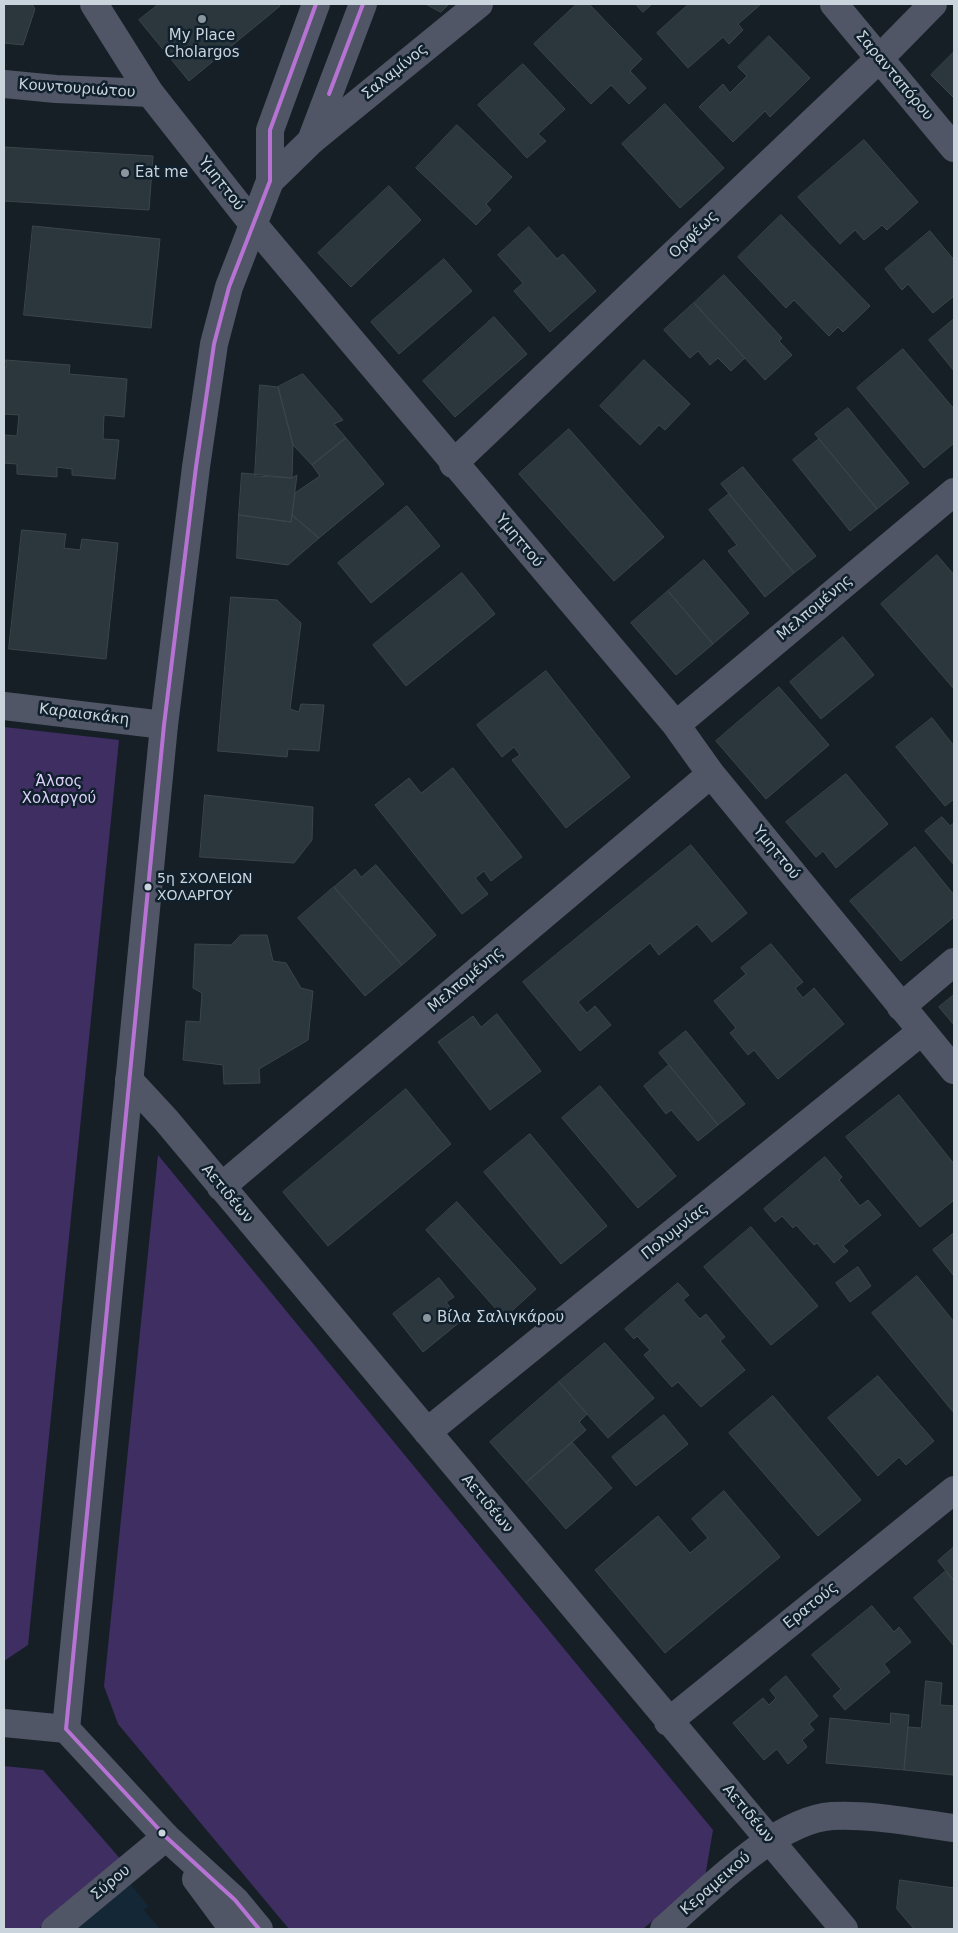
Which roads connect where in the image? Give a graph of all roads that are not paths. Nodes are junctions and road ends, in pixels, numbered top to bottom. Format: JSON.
{"nodes":[{"id":1,"x":94,"y":4,"type":"edge"},
{"id":2,"x":316,"y":4,"type":"edge"},
{"id":3,"x":363,"y":4,"type":"edge"},
{"id":4,"x":480,"y":4,"type":"edge"},
{"id":5,"x":834,"y":4,"type":"edge"},
{"id":6,"x":933,"y":4,"type":"edge"},
{"id":7,"x":880,"y":58,"type":"junction"},
{"id":8,"x":4,"y":84,"type":"edge"},
{"id":9,"x":150,"y":93,"type":"junction"},
{"id":10,"x":311,"y":141,"type":"junction"},
{"id":11,"x":954,"y":148,"type":"edge"},
{"id":12,"x":270,"y":181,"type":"junction"},
{"id":13,"x":253,"y":224,"type":"junction"},
{"id":14,"x":453,"y":464,"type":"junction"},
{"id":15,"x":954,"y":492,"type":"edge"},
{"id":16,"x":4,"y":706,"type":"edge"},
{"id":17,"x":676,"y":724,"type":"junction"},
{"id":18,"x":164,"y":725,"type":"junction"},
{"id":19,"x":711,"y":774,"type":"junction"},
{"id":20,"x":954,"y":962,"type":"edge"},
{"id":21,"x":901,"y":1007,"type":"junction"},
{"id":22,"x":922,"y":1031,"type":"junction"},
{"id":23,"x":954,"y":1070,"type":"edge"},
{"id":24,"x":129,"y":1080,"type":"junction"},
{"id":25,"x":221,"y":1187,"type":"junction"},
{"id":26,"x":427,"y":1432,"type":"junction"},
{"id":27,"x":954,"y":1490,"type":"edge"},
{"id":28,"x":668,"y":1722,"type":"junction"},
{"id":29,"x":4,"y":1723,"type":"edge"},
{"id":30,"x":66,"y":1729,"type":"junction"},
{"id":31,"x":954,"y":1828,"type":"edge"},
{"id":32,"x":166,"y":1837,"type":"junction"},
{"id":33,"x":769,"y":1839,"type":"junction"},
{"id":34,"x":55,"y":1929,"type":"edge"},
{"id":35,"x":233,"y":1929,"type":"edge"},
{"id":36,"x":259,"y":1929,"type":"edge"},
{"id":37,"x":664,"y":1929,"type":"edge"},
{"id":38,"x":844,"y":1929,"type":"edge"}],
"edges":[{"from":1,"to":9,"type":"street","name":"Υμηττού"},
{"from":2,"to":12,"type":"street"},
{"from":3,"to":10,"type":"street"},
{"from":4,"to":10,"type":"street","name":"Σαλαμίνος"},
{"from":5,"to":7,"type":"street","name":"Σαρανταπόρου"},
{"from":6,"to":7,"type":"street","name":"Ορφέως"},
{"from":7,"to":11,"type":"street","name":"Σαρανταπόρου"},
{"from":7,"to":14,"type":"street","name":"Ορφέως"},
{"from":8,"to":9,"type":"street","name":"Κουντουριώτου"},
{"from":9,"to":13,"type":"street","name":"Υμηττού"},
{"from":10,"to":12,"type":"street","name":"Σαλαμίνος"},
{"from":12,"to":13,"type":"street"},
{"from":13,"to":14,"type":"street","name":"Υμηττού"},
{"from":13,"to":18,"type":"street"},
{"from":14,"to":17,"type":"street","name":"Υμηττού"},
{"from":15,"to":17,"type":"street","name":"Μελπομένης"},
{"from":16,"to":18,"type":"street","name":"Καραισκάκη"},
{"from":17,"to":19,"type":"street","name":"Υμηττού"},
{"from":18,"to":24,"type":"street"},
{"from":19,"to":21,"type":"street","name":"Υμηττού"},
{"from":19,"to":25,"type":"street","name":"Μελπομένης"},
{"from":20,"to":21,"type":"street"},
{"from":21,"to":22,"type":"street","name":"Υμηττού"},
{"from":22,"to":23,"type":"street","name":"Υμηττού"},
{"from":22,"to":26,"type":"street","name":"Πολυμνίας"},
{"from":24,"to":25,"type":"street","name":"Αετιδέων"},
{"from":24,"to":30,"type":"street"},
{"from":25,"to":26,"type":"street","name":"Αετιδέων"},
{"from":26,"to":28,"type":"street","name":"Αετιδέων"},
{"from":27,"to":28,"type":"street","name":"Ερατούς"},
{"from":28,"to":33,"type":"street","name":"Αετιδέων"},
{"from":29,"to":30,"type":"street"},
{"from":30,"to":32,"type":"street"},
{"from":31,"to":33,"type":"street","name":"Κεραμεικού"},
{"from":32,"to":34,"type":"street","name":"Σύρου"},
{"from":32,"to":35,"type":"street"},
{"from":32,"to":36,"type":"street"},
{"from":33,"to":37,"type":"street","name":"Κεραμεικού"},
{"from":33,"to":38,"type":"street","name":"Αετιδέων"}]}
